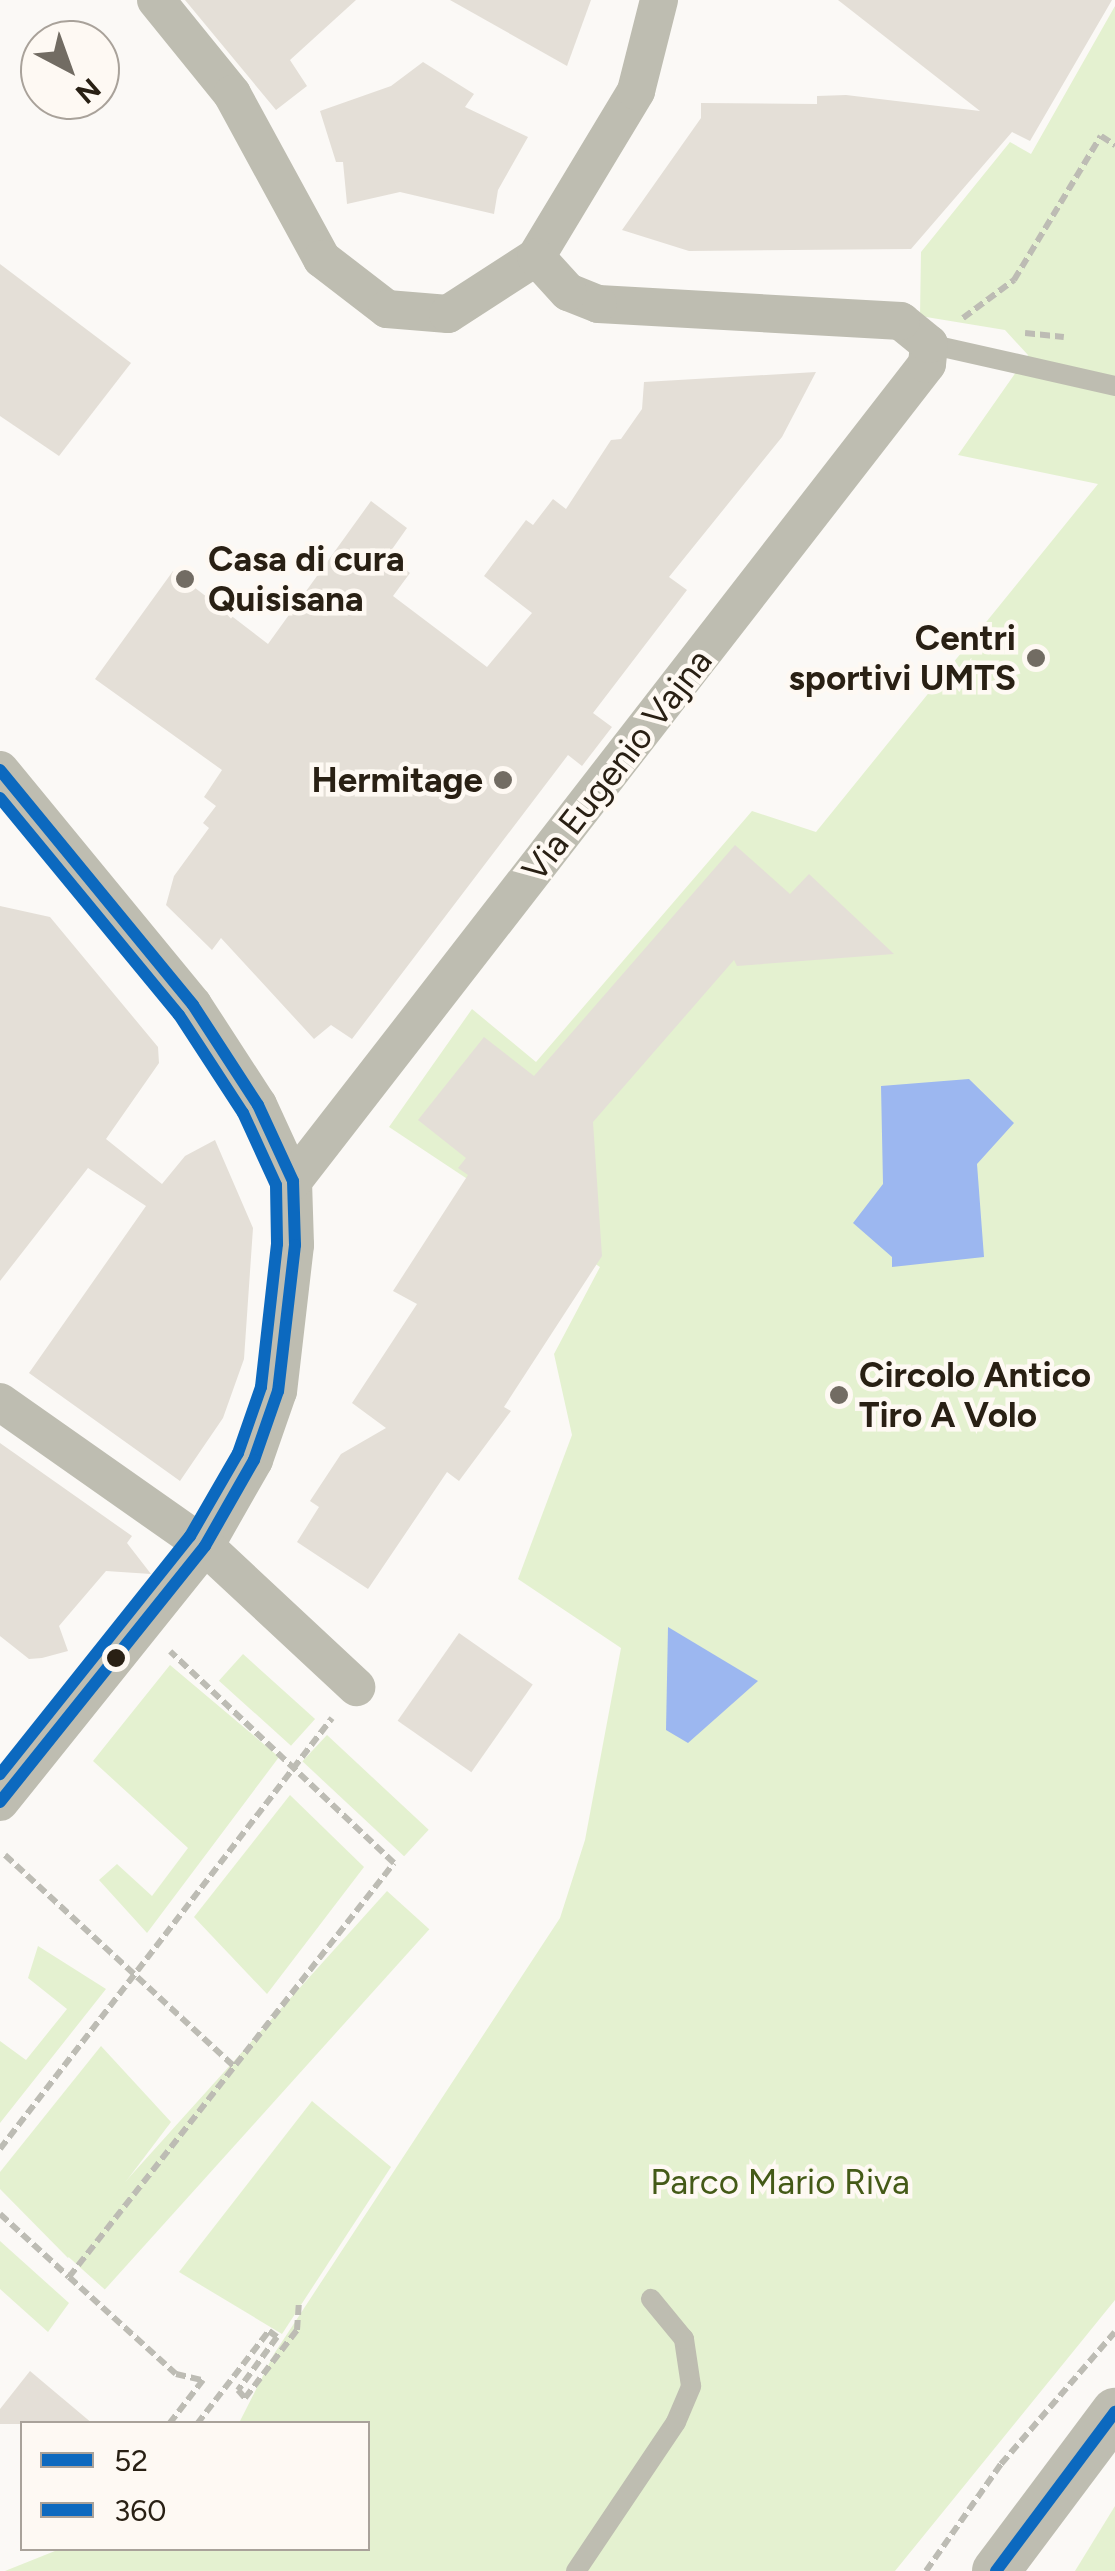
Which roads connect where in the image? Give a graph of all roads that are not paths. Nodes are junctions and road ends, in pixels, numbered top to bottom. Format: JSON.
{"nodes":[{"id":1,"x":156,"y":0,"type":"edge"},
{"id":2,"x":659,"y":0,"type":"edge"},
{"id":3,"x":536,"y":257,"type":"junction"},
{"id":4,"x":929,"y":344,"type":"junction"},
{"id":5,"x":1115,"y":386,"type":"edge"},
{"id":6,"x":0,"y":770,"type":"edge"},
{"id":7,"x":293,"y":1181,"type":"junction"},
{"id":8,"x":0,"y":1402,"type":"edge"},
{"id":9,"x":205,"y":1546,"type":"junction"},
{"id":10,"x":356,"y":1686,"type":"road end"},
{"id":11,"x":0,"y":1802,"type":"edge"},
{"id":12,"x":651,"y":2300,"type":"dead end"},
{"id":13,"x":1115,"y":2412,"type":"edge"},
{"id":14,"x":576,"y":2571,"type":"edge"},
{"id":15,"x":996,"y":2571,"type":"edge"}],
"edges":[{"from":1,"to":3,"type":"street"},
{"from":2,"to":3,"type":"street"},
{"from":3,"to":4,"type":"street"},
{"from":4,"to":5,"type":"lane"},
{"from":4,"to":7,"type":"street","name":"Via Eugenio Vajna"},
{"from":6,"to":7,"type":"street"},
{"from":7,"to":9,"type":"street"},
{"from":8,"to":9,"type":"street"},
{"from":9,"to":10,"type":"street"},
{"from":9,"to":11,"type":"street"},
{"from":12,"to":14,"type":"lane"},
{"from":13,"to":15,"type":"street"}]}
